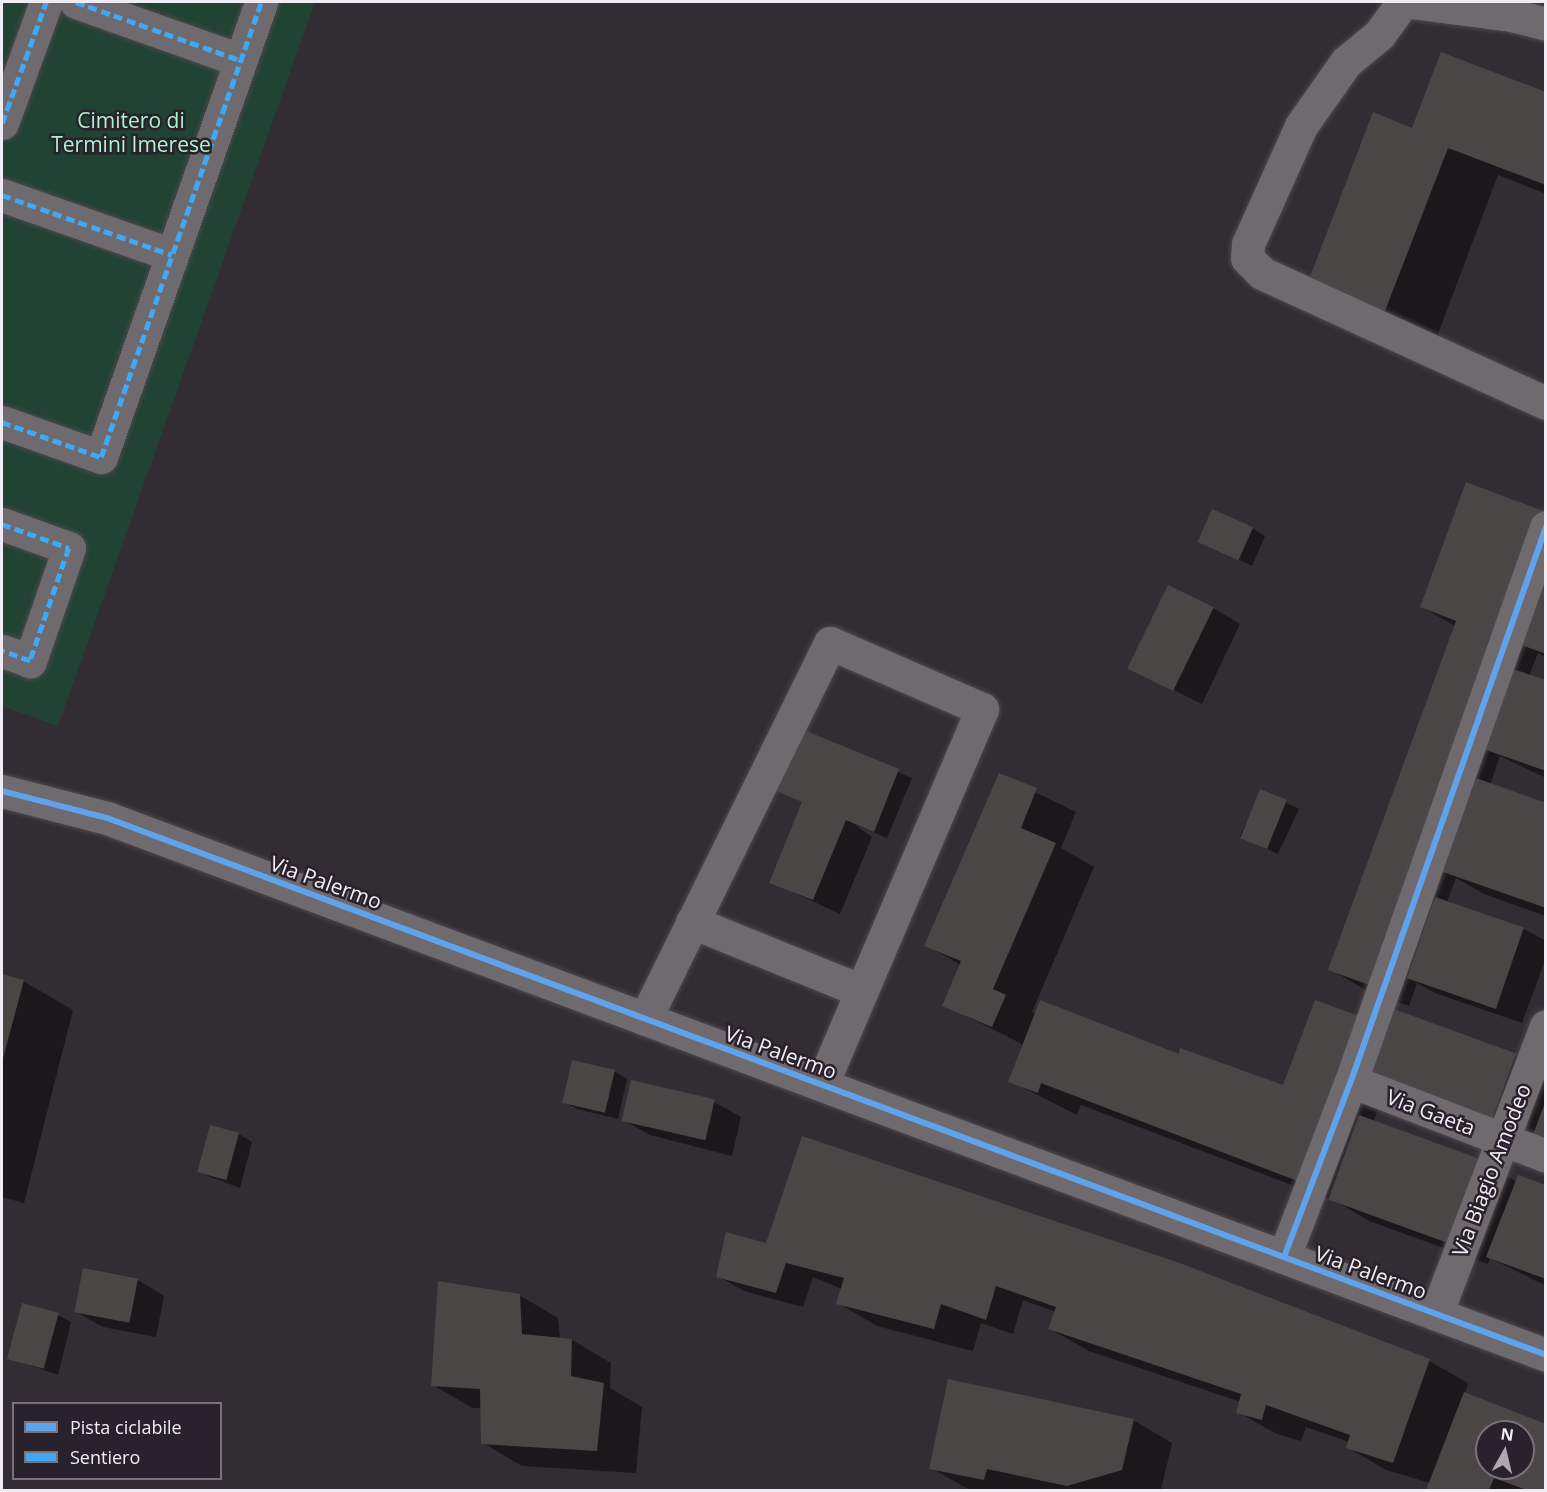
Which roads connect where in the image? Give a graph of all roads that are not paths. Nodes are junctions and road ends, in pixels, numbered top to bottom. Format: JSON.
{"nodes":[{"id":1,"x":46,"y":2,"type":"edge"},
{"id":2,"x":76,"y":2,"type":"edge"},
{"id":3,"x":261,"y":2,"type":"edge"},
{"id":4,"x":1403,"y":2,"type":"edge"},
{"id":5,"x":1411,"y":2,"type":"edge"},
{"id":6,"x":1545,"y":24,"type":"edge"},
{"id":7,"x":240,"y":60,"type":"junction"},
{"id":8,"x":2,"y":123,"type":"edge"},
{"id":9,"x":2,"y":195,"type":"edge"},
{"id":10,"x":172,"y":255,"type":"junction"},
{"id":11,"x":1545,"y":403,"type":"edge"},
{"id":12,"x":2,"y":422,"type":"edge"},
{"id":13,"x":2,"y":524,"type":"edge"},
{"id":14,"x":1545,"y":527,"type":"edge"},
{"id":15,"x":2,"y":651,"type":"edge"},
{"id":16,"x":2,"y":791,"type":"edge"},
{"id":17,"x":693,"y":922,"type":"junction"},
{"id":18,"x":862,"y":991,"type":"junction"},
{"id":19,"x":645,"y":1019,"type":"junction"},
{"id":20,"x":1545,"y":1026,"type":"edge"},
{"id":21,"x":1351,"y":1081,"type":"junction"},
{"id":22,"x":822,"y":1084,"type":"junction"},
{"id":23,"x":1503,"y":1140,"type":"junction"},
{"id":24,"x":1545,"y":1156,"type":"edge"},
{"id":25,"x":1284,"y":1257,"type":"junction"},
{"id":26,"x":1436,"y":1314,"type":"junction"},
{"id":27,"x":1545,"y":1355,"type":"edge"}],
"edges":[{"from":1,"to":8,"type":"street"},
{"from":2,"to":7,"type":"street"},
{"from":3,"to":7,"type":"street"},
{"from":4,"to":11,"type":"street"},
{"from":5,"to":6,"type":"street"},
{"from":7,"to":10,"type":"street"},
{"from":9,"to":10,"type":"street"},
{"from":10,"to":12,"type":"street"},
{"from":13,"to":15,"type":"street"},
{"from":14,"to":21,"type":"street"},
{"from":16,"to":19,"type":"street","name":"Via Palermo"},
{"from":17,"to":18,"type":"street"},
{"from":17,"to":18,"type":"street"},
{"from":17,"to":19,"type":"street"},
{"from":18,"to":22,"type":"street"},
{"from":19,"to":22,"type":"street","name":"Via Palermo"},
{"from":20,"to":23,"type":"street","name":"Via Biagio Amodeo"},
{"from":21,"to":23,"type":"street","name":"Via Gaeta"},
{"from":21,"to":25,"type":"street"},
{"from":22,"to":25,"type":"street","name":"Via Palermo"},
{"from":23,"to":24,"type":"street","name":"Via Gaeta"},
{"from":23,"to":26,"type":"street","name":"Via Biagio Amodeo"},
{"from":25,"to":26,"type":"street","name":"Via Palermo"},
{"from":26,"to":27,"type":"street","name":"Via Palermo"}]}
